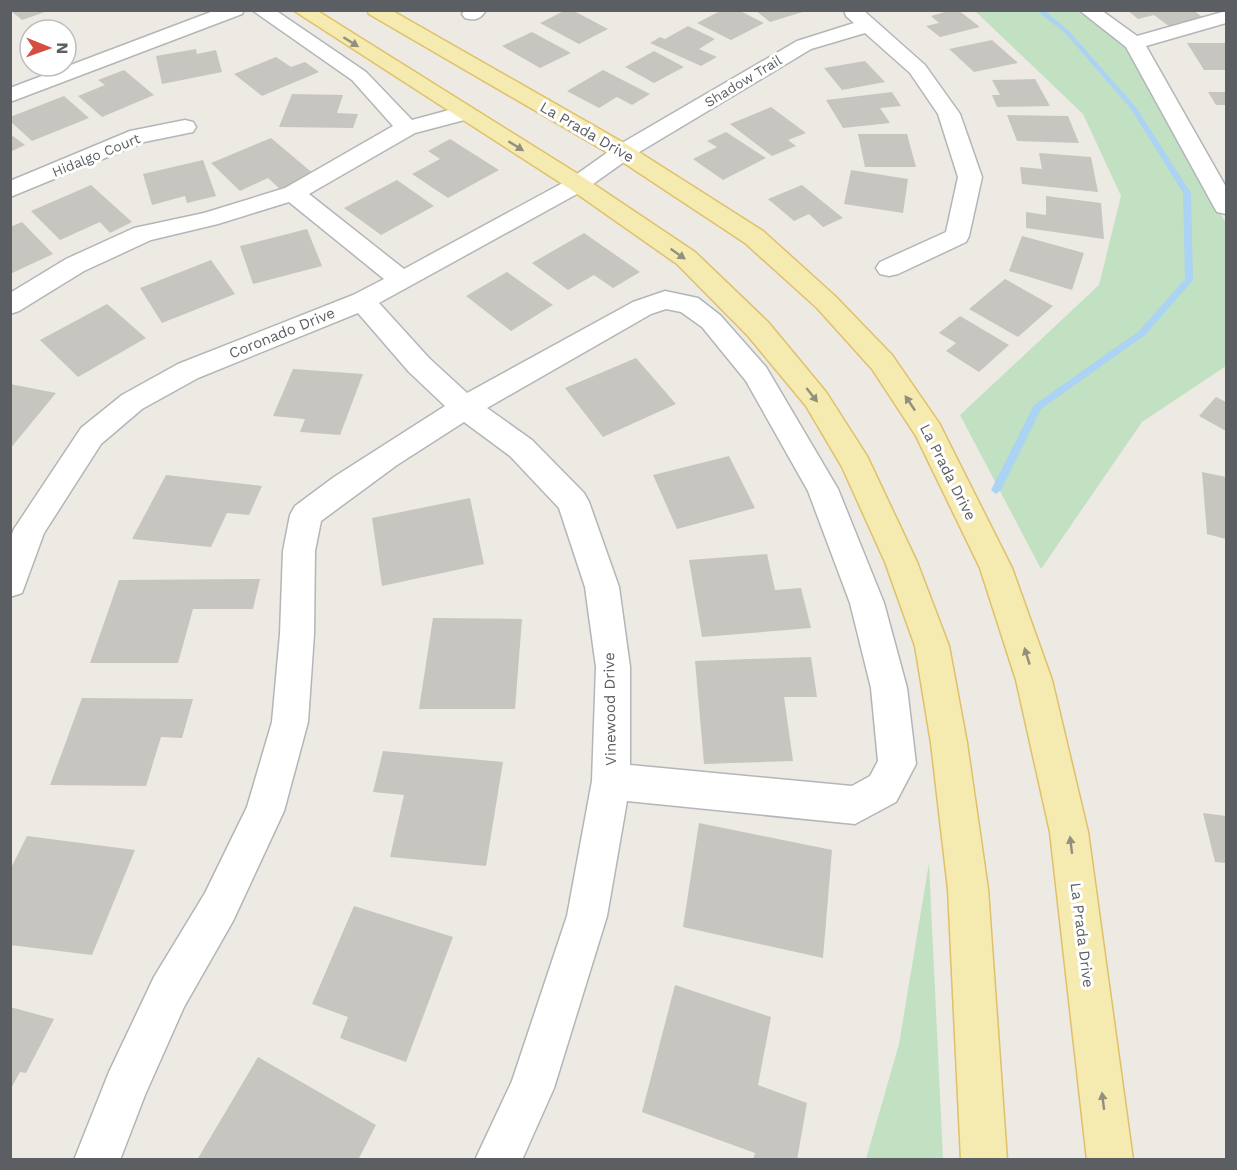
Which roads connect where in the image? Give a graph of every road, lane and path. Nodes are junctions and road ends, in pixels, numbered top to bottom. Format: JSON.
{"nodes":[{"id":1,"x":196,"y":10,"type":"edge"},
{"id":2,"x":235,"y":10,"type":"edge"},
{"id":3,"x":261,"y":10,"type":"edge"},
{"id":4,"x":302,"y":10,"type":"edge"},
{"id":5,"x":376,"y":10,"type":"edge"},
{"id":6,"x":851,"y":10,"type":"edge"},
{"id":7,"x":1088,"y":10,"type":"edge"},
{"id":8,"x":1227,"y":17,"type":"edge"},
{"id":9,"x":869,"y":25,"type":"junction"},
{"id":10,"x":1134,"y":43,"type":"junction"},
{"id":11,"x":78,"y":54,"type":"edge"},
{"id":12,"x":10,"y":96,"type":"edge"},
{"id":13,"x":464,"y":113,"type":"junction"},
{"id":14,"x":184,"y":127,"type":"dead end"},
{"id":15,"x":407,"y":128,"type":"junction"},
{"id":16,"x":623,"y":152,"type":"junction"},
{"id":17,"x":578,"y":184,"type":"junction"},
{"id":18,"x":10,"y":190,"type":"edge"},
{"id":19,"x":293,"y":193,"type":"junction"},
{"id":20,"x":1227,"y":207,"type":"edge"},
{"id":21,"x":889,"y":268,"type":"dead end"},
{"id":22,"x":402,"y":281,"type":"junction"},
{"id":23,"x":362,"y":301,"type":"junction"},
{"id":24,"x":10,"y":305,"type":"edge"},
{"id":25,"x":464,"y":408,"type":"junction"},
{"id":26,"x":10,"y":583,"type":"edge"},
{"id":27,"x":611,"y":781,"type":"junction"},
{"id":28,"x":97,"y":1160,"type":"edge"},
{"id":29,"x":498,"y":1160,"type":"edge"},
{"id":30,"x":984,"y":1160,"type":"edge"},
{"id":31,"x":1110,"y":1160,"type":"edge"}],
"edges":[{"from":1,"to":11,"type":"street"},
{"from":2,"to":12,"type":"street"},
{"from":3,"to":15,"type":"street"},
{"from":4,"to":13,"type":"main road","one_way":true},
{"from":5,"to":16,"type":"main road","name":"La Prada Drive"},
{"from":6,"to":9,"type":"street"},
{"from":7,"to":10,"type":"street"},
{"from":8,"to":10,"type":"street"},
{"from":9,"to":16,"type":"street","name":"Shadow Trail"},
{"from":9,"to":21,"type":"street"},
{"from":10,"to":20,"type":"street"},
{"from":13,"to":15,"type":"street"},
{"from":13,"to":17,"type":"main road","one_way":true},
{"from":14,"to":18,"type":"street","name":"Hidalgo Court"},
{"from":15,"to":19,"type":"street"},
{"from":16,"to":17,"type":"street","name":"Coronado Drive"},
{"from":31,"to":16,"type":"main road","name":"La Prada Drive","one_way":true},
{"from":17,"to":22,"type":"street","name":"Coronado Drive"},
{"from":17,"to":30,"type":"main road","one_way":true},
{"from":19,"to":22,"type":"street"},
{"from":19,"to":24,"type":"street"},
{"from":22,"to":23,"type":"street","name":"Coronado Drive"},
{"from":23,"to":25,"type":"street","name":"Vinewood Drive"},
{"from":23,"to":26,"type":"street","name":"Coronado Drive"},
{"from":25,"to":27,"type":"street","name":"Vinewood Drive"},
{"from":25,"to":27,"type":"street"},
{"from":25,"to":28,"type":"street"},
{"from":27,"to":29,"type":"street","name":"Vinewood Drive"}]}
